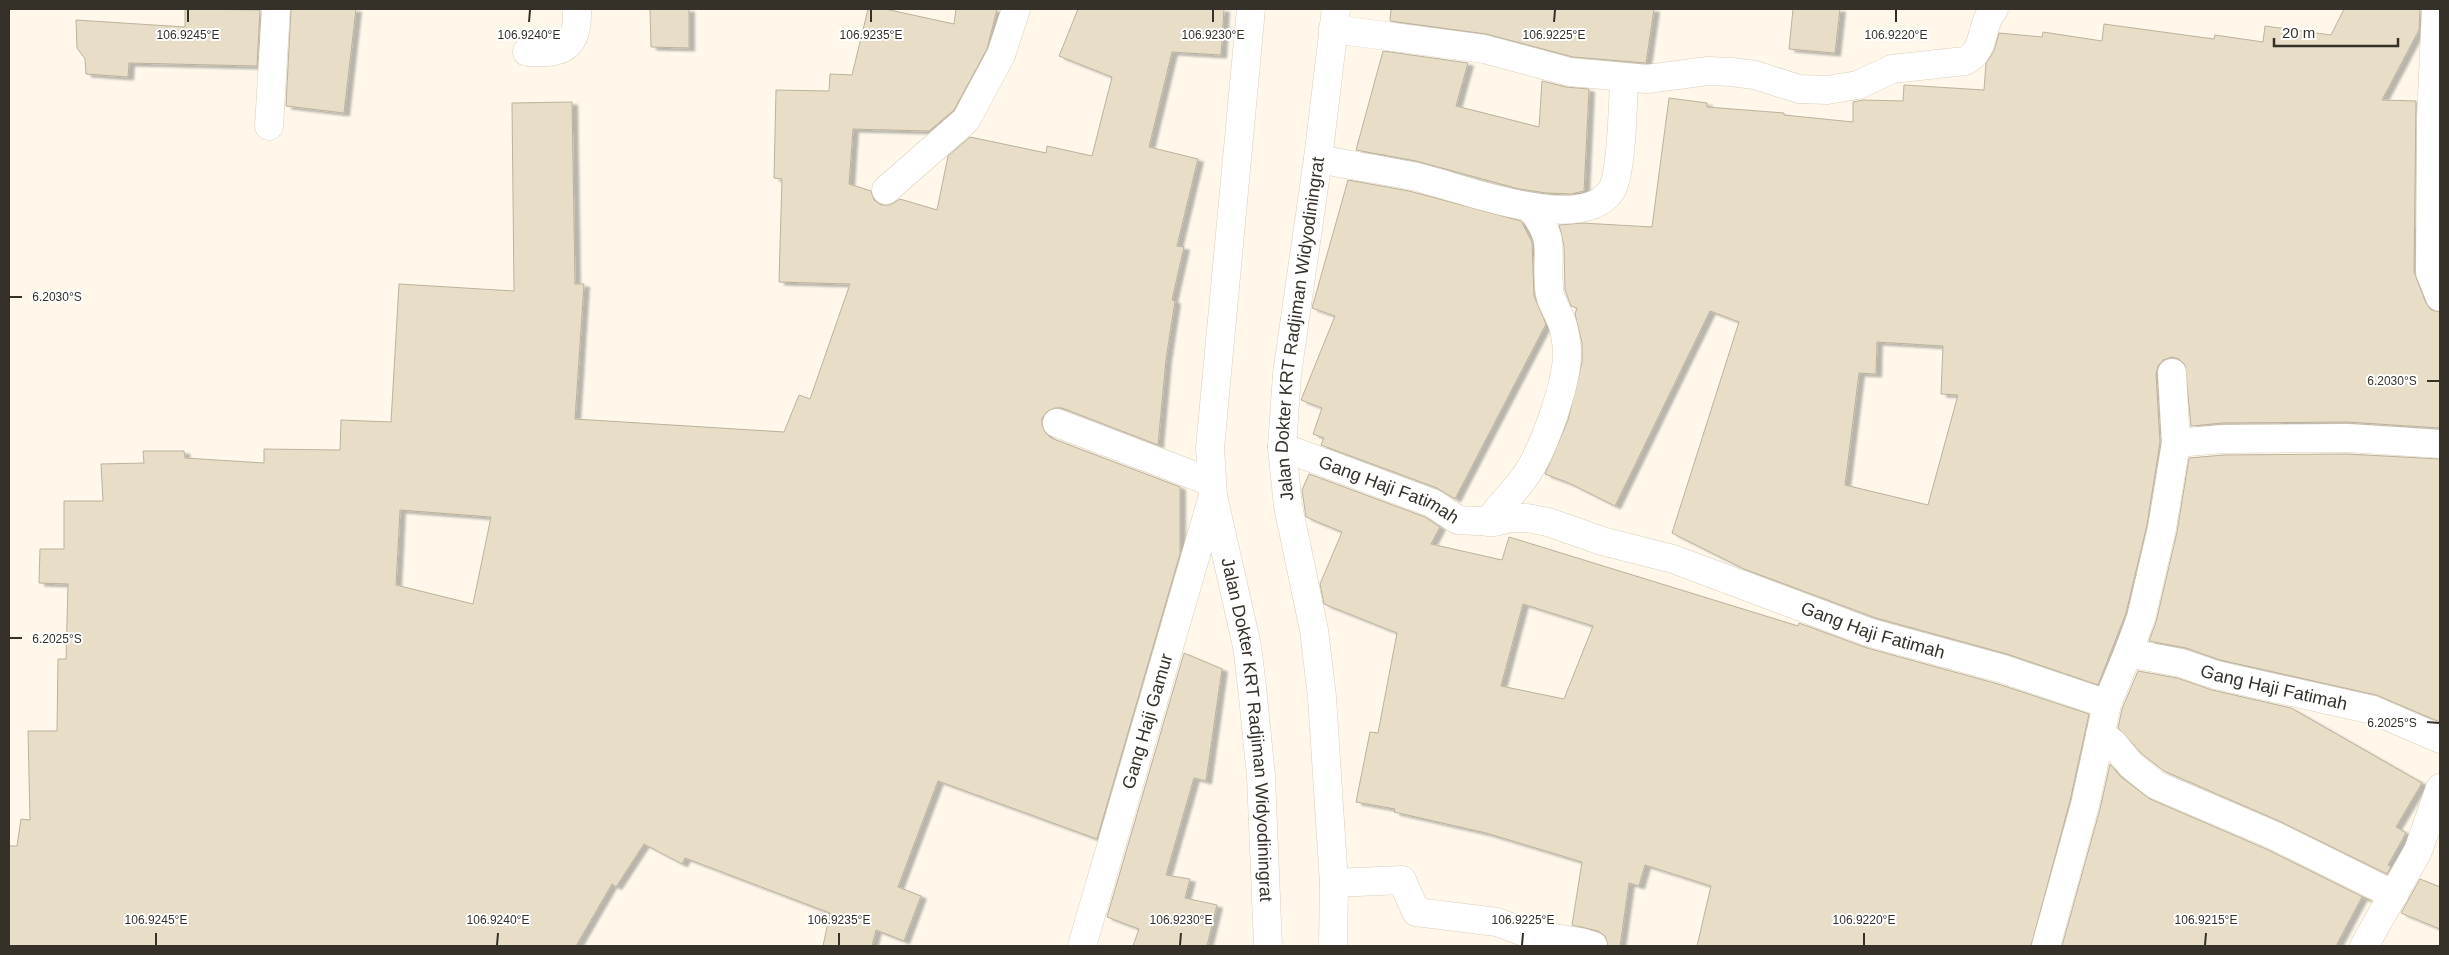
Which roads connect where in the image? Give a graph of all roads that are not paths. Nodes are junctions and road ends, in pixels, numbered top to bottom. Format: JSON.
{"nodes":[{"id":1,"x":276,"y":9,"type":"edge"},
{"id":2,"x":577,"y":9,"type":"edge"},
{"id":3,"x":1016,"y":9,"type":"edge"},
{"id":4,"x":1251,"y":9,"type":"edge"},
{"id":5,"x":1994,"y":9,"type":"edge"},
{"id":6,"x":2436,"y":9,"type":"edge"},
{"id":7,"x":1334,"y":19,"type":"edge"},
{"id":8,"x":527,"y":52,"type":"dead end"},
{"id":9,"x":1624,"y":78,"type":"junction"},
{"id":10,"x":269,"y":126,"type":"dead end"},
{"id":11,"x":1318,"y":159,"type":"junction"},
{"id":12,"x":886,"y":190,"type":"dead end"},
{"id":13,"x":1531,"y":208,"type":"junction"},
{"id":14,"x":2440,"y":297,"type":"edge"},
{"id":15,"x":2172,"y":373,"type":"dead end"},
{"id":16,"x":1057,"y":423,"type":"dead end"},
{"id":17,"x":2176,"y":443,"type":"junction"},
{"id":18,"x":2440,"y":444,"type":"edge"},
{"id":19,"x":1282,"y":448,"type":"junction"},
{"id":20,"x":1212,"y":489,"type":"junction"},
{"id":21,"x":1488,"y":522,"type":"junction"},
{"id":22,"x":2128,"y":653,"type":"junction"},
{"id":23,"x":2106,"y":704,"type":"junction"},
{"id":24,"x":2100,"y":736,"type":"junction"},
{"id":25,"x":2440,"y":739,"type":"edge"},
{"id":26,"x":2440,"y":788,"type":"edge"},
{"id":27,"x":1334,"y":883,"type":"junction"},
{"id":28,"x":2394,"y":895,"type":"junction"},
{"id":29,"x":1082,"y":946,"type":"edge"},
{"id":30,"x":1268,"y":946,"type":"edge"},
{"id":31,"x":1333,"y":946,"type":"edge"},
{"id":32,"x":1594,"y":946,"type":"edge"},
{"id":33,"x":2046,"y":946,"type":"edge"},
{"id":34,"x":2364,"y":946,"type":"edge"}],
"edges":[{"from":1,"to":10,"type":"street"},
{"from":2,"to":8,"type":"street"},
{"from":3,"to":12,"type":"street"},
{"from":4,"to":20,"type":"street","name":"Jalan Dokter KRT Radjiman Widyodiningrat"},
{"from":5,"to":9,"type":"street"},
{"from":6,"to":14,"type":"street"},
{"from":7,"to":9,"type":"street"},
{"from":7,"to":11,"type":"street","name":"Jalan Dokter KRT Radjiman Widyodiningrat"},
{"from":9,"to":13,"type":"street"},
{"from":11,"to":13,"type":"street"},
{"from":11,"to":19,"type":"street","name":"Jalan Dokter KRT Radjiman Widyodiningrat"},
{"from":13,"to":21,"type":"street"},
{"from":15,"to":17,"type":"street"},
{"from":16,"to":20,"type":"street"},
{"from":17,"to":18,"type":"street"},
{"from":17,"to":22,"type":"street"},
{"from":19,"to":21,"type":"street","name":"Gang Haji Fatimah"},
{"from":19,"to":27,"type":"street","name":"Jalan Dokter KRT Radjiman Widyodiningrat"},
{"from":20,"to":29,"type":"street","name":"Gang Haji Gamur"},
{"from":20,"to":30,"type":"street","name":"Jalan Dokter KRT Radjiman Widyodiningrat"},
{"from":21,"to":23,"type":"street","name":"Gang Haji Fatimah"},
{"from":22,"to":23,"type":"street"},
{"from":22,"to":25,"type":"street","name":"Gang Haji Fatimah"},
{"from":23,"to":24,"type":"street"},
{"from":24,"to":28,"type":"street"},
{"from":24,"to":33,"type":"street"},
{"from":26,"to":28,"type":"street"},
{"from":27,"to":31,"type":"street","name":"Jalan Dokter KRT Radjiman Widyodiningrat"},
{"from":27,"to":32,"type":"street"},
{"from":28,"to":34,"type":"street"}]}
